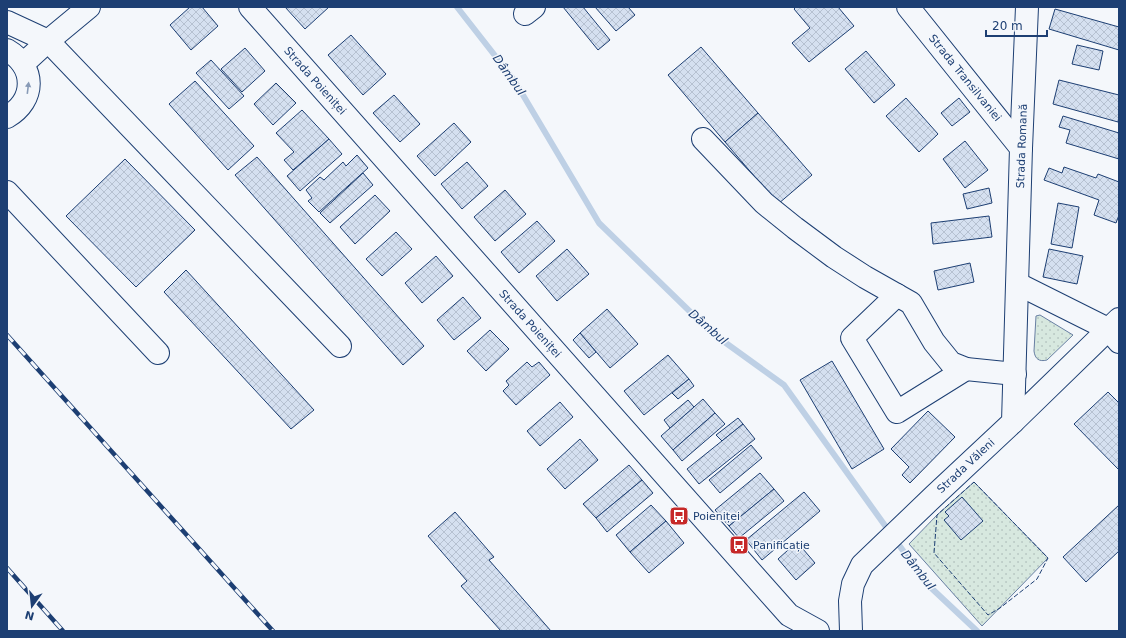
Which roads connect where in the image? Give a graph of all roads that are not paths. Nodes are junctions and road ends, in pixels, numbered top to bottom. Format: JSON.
{"nodes":[{"id":1,"x":89,"y":7,"type":"edge"},
{"id":2,"x":250,"y":7,"type":"edge"},
{"id":3,"x":908,"y":7,"type":"edge"},
{"id":4,"x":1027,"y":7,"type":"edge"},
{"id":5,"x":7,"y":22,"type":"edge"},
{"id":6,"x":48,"y":42,"type":"junction"},
{"id":7,"x":15,"y":57,"type":"edge"},
{"id":8,"x":7,"y":117,"type":"edge"},
{"id":9,"x":703,"y":139,"type":"dead end"},
{"id":10,"x":1021,"y":148,"type":"junction"},
{"id":11,"x":7,"y":192,"type":"edge"},
{"id":12,"x":1018,"y":284,"type":"junction"},
{"id":13,"x":897,"y":295,"type":"junction"},
{"id":14,"x":1115,"y":330,"type":"edge"},
{"id":15,"x":340,"y":346,"type":"dead end"},
{"id":16,"x":158,"y":353,"type":"dead end"},
{"id":17,"x":966,"y":369,"type":"junction"},
{"id":18,"x":1015,"y":374,"type":"junction"},
{"id":19,"x":1013,"y":422,"type":"junction"},
{"id":20,"x":816,"y":631,"type":"edge"},
{"id":21,"x":851,"y":631,"type":"edge"}],
"edges":[{"from":1,"to":6,"type":"street"},
{"from":2,"to":20,"type":"street","name":"Strada Poieniței"},
{"from":3,"to":10,"type":"street","name":"Strada Transilvaniei"},
{"from":4,"to":10,"type":"street","name":"Strada Romană"},
{"from":5,"to":6,"type":"street"},
{"from":6,"to":7,"type":"street"},
{"from":6,"to":15,"type":"street"},
{"from":8,"to":7,"type":"street","one_way":true},
{"from":9,"to":13,"type":"street"},
{"from":10,"to":12,"type":"street","name":"Strada Romană"},
{"from":11,"to":16,"type":"street"},
{"from":12,"to":14,"type":"street"},
{"from":12,"to":18,"type":"street","name":"Strada Romană"},
{"from":13,"to":17,"type":"street"},
{"from":13,"to":17,"type":"street"},
{"from":14,"to":19,"type":"street","name":"Strada Văleni"},
{"from":17,"to":18,"type":"street"},
{"from":18,"to":19,"type":"street","name":"Strada Romană"},
{"from":19,"to":21,"type":"street","name":"Strada Văleni"}]}
